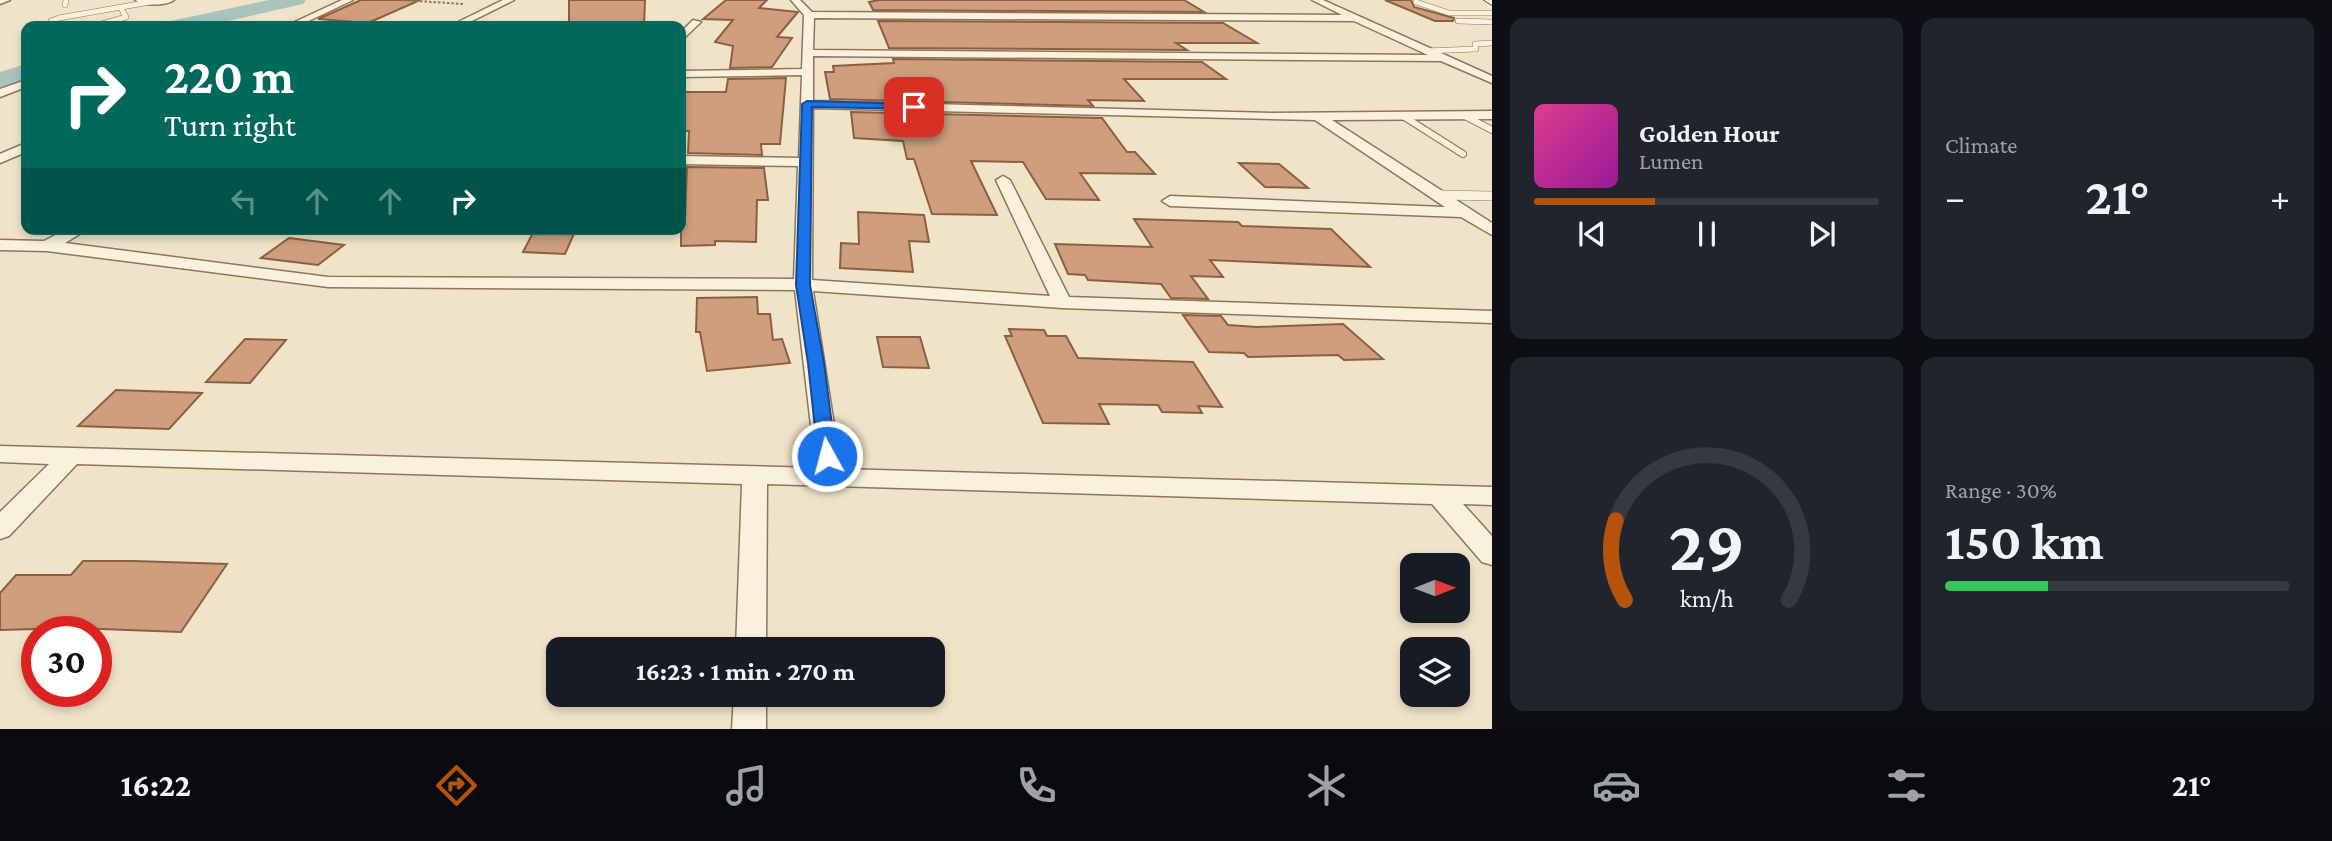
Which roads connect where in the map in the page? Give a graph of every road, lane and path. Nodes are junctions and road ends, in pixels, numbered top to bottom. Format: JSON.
{"nodes":[{"id":1,"x":6,"y":0,"type":"edge"},
{"id":2,"x":169,"y":0,"type":"edge"},
{"id":3,"x":349,"y":0,"type":"edge"},
{"id":4,"x":402,"y":0,"type":"edge"},
{"id":5,"x":510,"y":0,"type":"edge"},
{"id":6,"x":795,"y":0,"type":"edge"},
{"id":7,"x":1316,"y":0,"type":"edge"},
{"id":8,"x":0,"y":1,"type":"edge"},
{"id":9,"x":146,"y":1,"type":"edge"},
{"id":10,"x":1416,"y":2,"type":"dead end"},
{"id":11,"x":492,"y":6,"type":"junction"},
{"id":12,"x":121,"y":8,"type":"junction"},
{"id":13,"x":1492,"y":13,"type":"edge"},
{"id":14,"x":809,"y":15,"type":"junction"},
{"id":15,"x":1354,"y":18,"type":"junction"},
{"id":16,"x":53,"y":21,"type":"edge"},
{"id":17,"x":112,"y":21,"type":"edge"},
{"id":18,"x":302,"y":21,"type":"edge"},
{"id":19,"x":464,"y":21,"type":"edge"},
{"id":20,"x":1458,"y":21,"type":"dead end"},
{"id":21,"x":696,"y":22,"type":"dead end"},
{"id":22,"x":1492,"y":22,"type":"edge"},
{"id":23,"x":686,"y":33,"type":"edge"},
{"id":24,"x":1492,"y":43,"type":"edge"},
{"id":25,"x":1425,"y":51,"type":"junction"},
{"id":26,"x":807,"y":53,"type":"junction"},
{"id":27,"x":1440,"y":58,"type":"junction"},
{"id":28,"x":1474,"y":71,"type":"junction"},
{"id":29,"x":808,"y":72,"type":"junction"},
{"id":30,"x":1492,"y":72,"type":"edge"},
{"id":31,"x":686,"y":74,"type":"edge"},
{"id":32,"x":1492,"y":80,"type":"edge"},
{"id":33,"x":21,"y":85,"type":"edge"},
{"id":34,"x":0,"y":93,"type":"edge"},
{"id":35,"x":807,"y":104,"type":"junction"},
{"id":36,"x":1463,"y":115,"type":"junction"},
{"id":37,"x":1492,"y":115,"type":"edge"},
{"id":38,"x":1403,"y":116,"type":"junction"},
{"id":39,"x":1318,"y":117,"type":"junction"},
{"id":40,"x":1492,"y":130,"type":"edge"},
{"id":41,"x":21,"y":149,"type":"edge"},
{"id":42,"x":1463,"y":154,"type":"dead end"},
{"id":43,"x":0,"y":159,"type":"edge"},
{"id":44,"x":686,"y":160,"type":"edge"},
{"id":45,"x":805,"y":162,"type":"junction"},
{"id":46,"x":1003,"y":180,"type":"dead end"},
{"id":47,"x":1440,"y":195,"type":"junction"},
{"id":48,"x":1492,"y":196,"type":"edge"},
{"id":49,"x":1170,"y":201,"type":"dead end"},
{"id":50,"x":1465,"y":212,"type":"junction"},
{"id":51,"x":1492,"y":230,"type":"edge"},
{"id":52,"x":68,"y":235,"type":"edge"},
{"id":53,"x":0,"y":245,"type":"edge"},
{"id":54,"x":47,"y":246,"type":"junction"},
{"id":55,"x":803,"y":285,"type":"junction"},
{"id":56,"x":1062,"y":302,"type":"junction"},
{"id":57,"x":1492,"y":317,"type":"edge"},
{"id":58,"x":0,"y":454,"type":"edge"},
{"id":59,"x":70,"y":457,"type":"junction"},
{"id":60,"x":754,"y":476,"type":"junction"},
{"id":61,"x":830,"y":479,"type":"junction"},
{"id":62,"x":1439,"y":495,"type":"junction"},
{"id":63,"x":1492,"y":496,"type":"edge"},
{"id":64,"x":0,"y":529,"type":"edge"},
{"id":65,"x":1492,"y":554,"type":"edge"},
{"id":66,"x":751,"y":637,"type":"edge"},
{"id":67,"x":750,"y":707,"type":"edge"},
{"id":68,"x":749,"y":729,"type":"edge"}],
"edges":[{"from":1,"to":8,"type":"street"},
{"from":2,"to":9,"type":"street"},
{"from":3,"to":18,"type":"street"},
{"from":4,"to":11,"type":"path"},
{"from":5,"to":11,"type":"street"},
{"from":6,"to":14,"type":"street"},
{"from":7,"to":15,"type":"street"},
{"from":9,"to":12,"type":"lane"},
{"from":10,"to":13,"type":"lane"},
{"from":11,"to":19,"type":"street"},
{"from":12,"to":16,"type":"lane"},
{"from":12,"to":17,"type":"lane"},
{"from":14,"to":15,"type":"street"},
{"from":14,"to":26,"type":"street"},
{"from":15,"to":25,"type":"street"},
{"from":20,"to":22,"type":"lane"},
{"from":21,"to":23,"type":"street"},
{"from":24,"to":25,"type":"lane"},
{"from":25,"to":27,"type":"street"},
{"from":26,"to":27,"type":"street"},
{"from":26,"to":29,"type":"street"},
{"from":27,"to":28,"type":"street"},
{"from":28,"to":30,"type":"street"},
{"from":28,"to":32,"type":"street"},
{"from":29,"to":31,"type":"street"},
{"from":29,"to":35,"type":"street"},
{"from":33,"to":34,"type":"street"},
{"from":35,"to":39,"type":"street"},
{"from":35,"to":45,"type":"street"},
{"from":36,"to":37,"type":"street"},
{"from":36,"to":38,"type":"street"},
{"from":36,"to":40,"type":"lane"},
{"from":38,"to":39,"type":"street"},
{"from":38,"to":42,"type":"lane"},
{"from":39,"to":47,"type":"street"},
{"from":41,"to":43,"type":"street"},
{"from":44,"to":45,"type":"street"},
{"from":45,"to":55,"type":"street"},
{"from":46,"to":56,"type":"street"},
{"from":47,"to":48,"type":"lane"},
{"from":47,"to":50,"type":"street"},
{"from":49,"to":50,"type":"street"},
{"from":50,"to":51,"type":"street"},
{"from":52,"to":54,"type":"street"},
{"from":53,"to":54,"type":"street"},
{"from":54,"to":55,"type":"street"},
{"from":55,"to":56,"type":"street"},
{"from":55,"to":61,"type":"street"},
{"from":56,"to":57,"type":"street"},
{"from":58,"to":59,"type":"street"},
{"from":59,"to":60,"type":"street"},
{"from":59,"to":64,"type":"street"},
{"from":60,"to":61,"type":"street"},
{"from":60,"to":66,"type":"street"},
{"from":61,"to":62,"type":"street"},
{"from":62,"to":63,"type":"street"},
{"from":62,"to":65,"type":"street"},
{"from":67,"to":68,"type":"street"}]}
